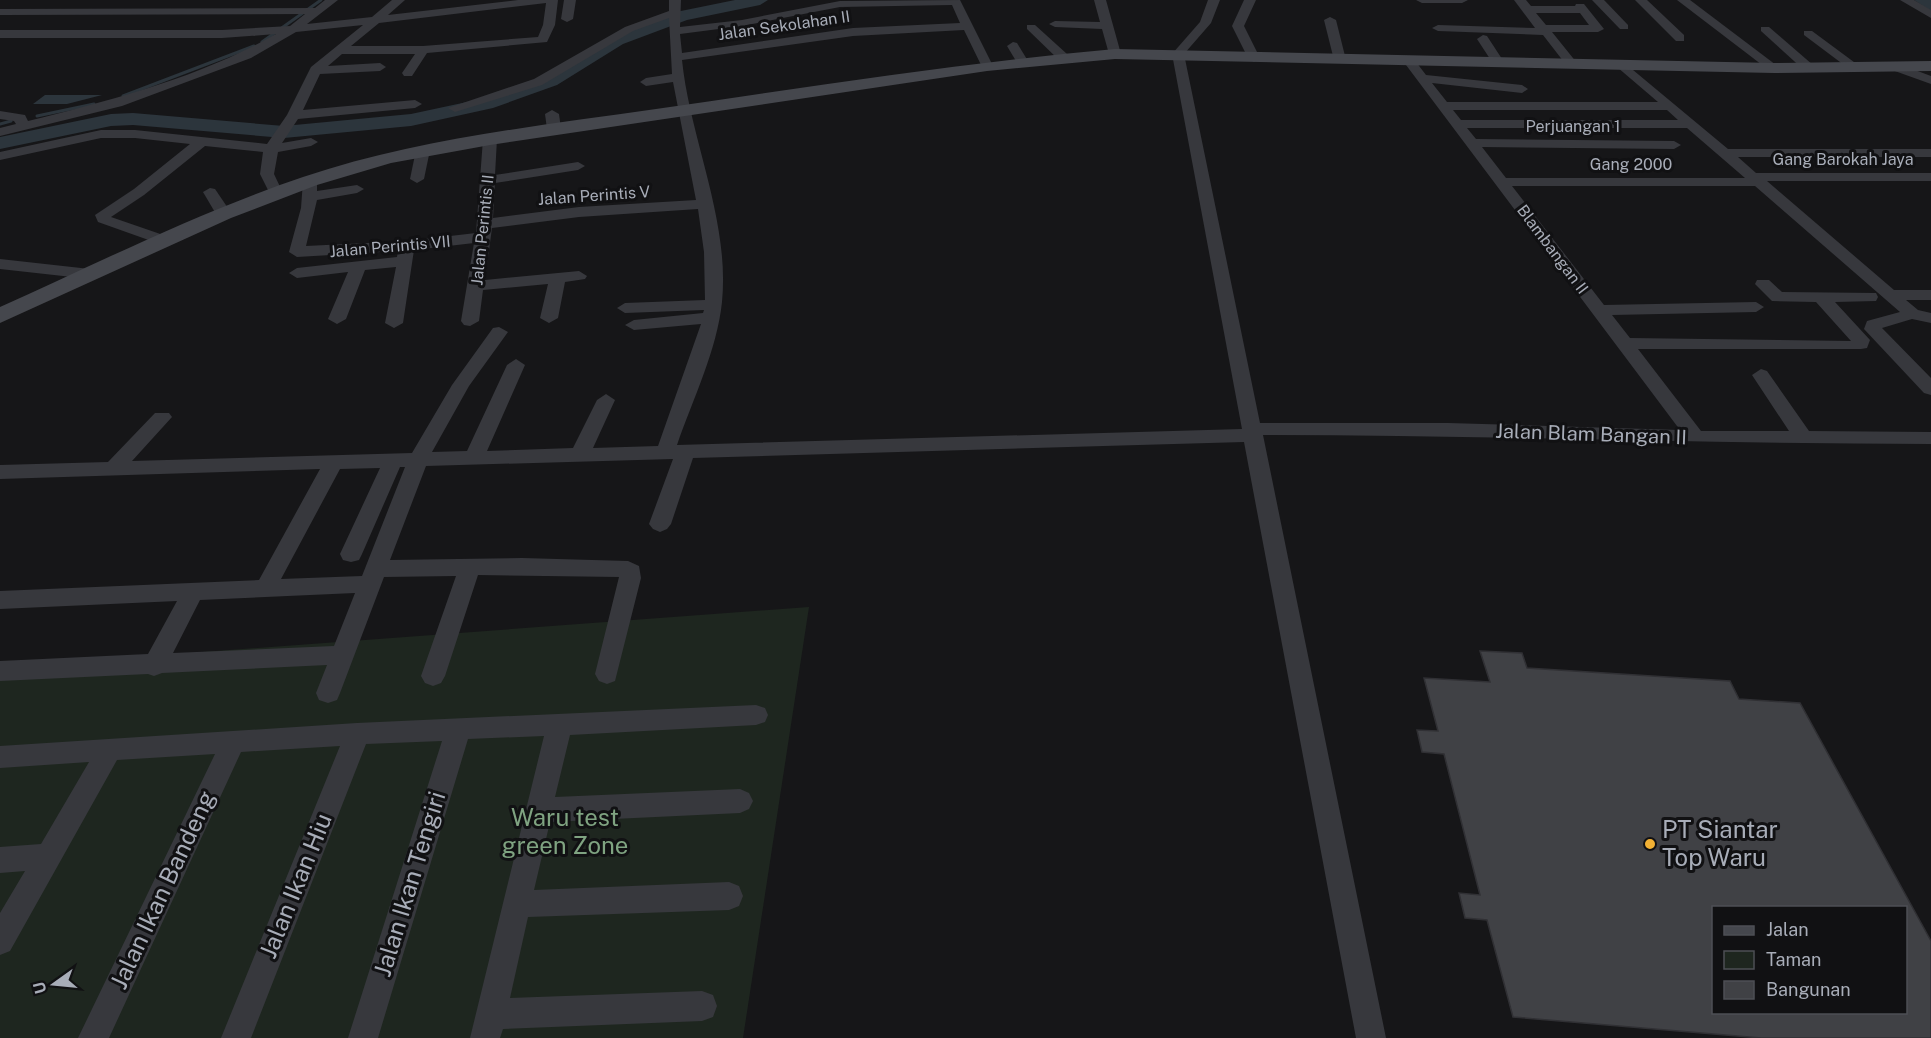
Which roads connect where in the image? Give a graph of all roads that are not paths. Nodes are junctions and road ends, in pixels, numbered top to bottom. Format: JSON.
{"nodes":[{"id":1,"x":127,"y":0,"type":"edge"},
{"id":2,"x":280,"y":0,"type":"edge"},
{"id":3,"x":332,"y":0,"type":"edge"},
{"id":4,"x":399,"y":0,"type":"edge"},
{"id":5,"x":547,"y":0,"type":"edge"},
{"id":6,"x":552,"y":0,"type":"edge"},
{"id":7,"x":570,"y":0,"type":"edge"},
{"id":8,"x":1100,"y":0,"type":"edge"},
{"id":9,"x":1214,"y":0,"type":"edge"},
{"id":10,"x":1250,"y":0,"type":"edge"},
{"id":11,"x":1422,"y":0,"type":"edge"},
{"id":12,"x":1462,"y":0,"type":"edge"},
{"id":13,"x":1598,"y":0,"type":"edge"},
{"id":14,"x":1641,"y":0,"type":"edge"},
{"id":15,"x":1683,"y":0,"type":"edge"},
{"id":16,"x":1906,"y":0,"type":"edge"},
{"id":17,"x":888,"y":1,"type":"edge"},
{"id":18,"x":1523,"y":4,"type":"edge"},
{"id":19,"x":305,"y":9,"type":"edge"},
{"id":20,"x":674,"y":9,"type":"edge"},
{"id":21,"x":112,"y":10,"type":"junction"},
{"id":22,"x":269,"y":11,"type":"junction"},
{"id":23,"x":0,"y":12,"type":"edge"},
{"id":24,"x":816,"y":14,"type":"dead end"},
{"id":25,"x":963,"y":14,"type":"junction"},
{"id":26,"x":895,"y":15,"type":"junction"},
{"id":27,"x":1931,"y":15,"type":"edge"},
{"id":28,"x":377,"y":19,"type":"junction"},
{"id":29,"x":567,"y":19,"type":"dead end"},
{"id":30,"x":1330,"y":20,"type":"dead end"},
{"id":31,"x":741,"y":23,"type":"junction"},
{"id":32,"x":1055,"y":24,"type":"dead end"},
{"id":33,"x":1106,"y":26,"type":"junction"},
{"id":34,"x":1031,"y":27,"type":"dead end"},
{"id":35,"x":1624,"y":27,"type":"dead end"},
{"id":36,"x":1438,"y":28,"type":"dead end"},
{"id":37,"x":898,"y":29,"type":"junction"},
{"id":38,"x":1765,"y":29,"type":"dead end"},
{"id":39,"x":280,"y":30,"type":"junction"},
{"id":40,"x":674,"y":30,"type":"junction"},
{"id":41,"x":1543,"y":30,"type":"junction"},
{"id":42,"x":1808,"y":33,"type":"dead end"},
{"id":43,"x":0,"y":34,"type":"edge"},
{"id":44,"x":823,"y":35,"type":"junction"},
{"id":45,"x":1483,"y":39,"type":"dead end"},
{"id":46,"x":1680,"y":39,"type":"dead end"},
{"id":47,"x":751,"y":47,"type":"junction"},
{"id":48,"x":338,"y":50,"type":"junction"},
{"id":49,"x":423,"y":50,"type":"junction"},
{"id":50,"x":1115,"y":54,"type":"junction"},
{"id":51,"x":1178,"y":54,"type":"junction"},
{"id":52,"x":676,"y":57,"type":"junction"},
{"id":53,"x":1063,"y":57,"type":"junction"},
{"id":54,"x":1254,"y":58,"type":"junction"},
{"id":55,"x":1340,"y":60,"type":"junction"},
{"id":56,"x":1498,"y":62,"type":"junction"},
{"id":57,"x":1571,"y":63,"type":"junction"},
{"id":58,"x":987,"y":66,"type":"junction"},
{"id":59,"x":1931,"y":66,"type":"edge"},
{"id":60,"x":380,"y":67,"type":"dead end"},
{"id":61,"x":1896,"y":67,"type":"junction"},
{"id":62,"x":1414,"y":68,"type":"junction"},
{"id":63,"x":1625,"y":68,"type":"junction"},
{"id":64,"x":1774,"y":68,"type":"junction"},
{"id":65,"x":1809,"y":68,"type":"junction"},
{"id":66,"x":1856,"y":68,"type":"junction"},
{"id":67,"x":315,"y":70,"type":"junction"},
{"id":68,"x":408,"y":73,"type":"dead end"},
{"id":69,"x":679,"y":77,"type":"junction"},
{"id":70,"x":1931,"y":80,"type":"edge"},
{"id":71,"x":646,"y":82,"type":"dead end"},
{"id":72,"x":1522,"y":89,"type":"dead end"},
{"id":73,"x":416,"y":104,"type":"dead end"},
{"id":74,"x":1443,"y":106,"type":"junction"},
{"id":75,"x":1669,"y":106,"type":"junction"},
{"id":76,"x":455,"y":108,"type":"dead end"},
{"id":77,"x":683,"y":111,"type":"junction"},
{"id":78,"x":294,"y":114,"type":"junction"},
{"id":79,"x":0,"y":115,"type":"edge"},
{"id":80,"x":22,"y":122,"type":"junction"},
{"id":81,"x":1458,"y":124,"type":"junction"},
{"id":82,"x":1692,"y":124,"type":"junction"},
{"id":83,"x":0,"y":132,"type":"edge"},
{"id":84,"x":490,"y":139,"type":"junction"},
{"id":85,"x":202,"y":141,"type":"junction"},
{"id":86,"x":311,"y":142,"type":"dead end"},
{"id":87,"x":1472,"y":143,"type":"junction"},
{"id":88,"x":1674,"y":144,"type":"dead end"},
{"id":89,"x":272,"y":146,"type":"junction"},
{"id":90,"x":423,"y":150,"type":"junction"},
{"id":91,"x":1725,"y":153,"type":"junction"},
{"id":92,"x":1931,"y":153,"type":"edge"},
{"id":93,"x":0,"y":156,"type":"edge"},
{"id":94,"x":578,"y":166,"type":"dead end"},
{"id":95,"x":1931,"y":177,"type":"edge"},
{"id":96,"x":417,"y":179,"type":"dead end"},
{"id":97,"x":489,"y":180,"type":"junction"},
{"id":98,"x":1757,"y":180,"type":"junction"},
{"id":99,"x":1502,"y":182,"type":"junction"},
{"id":100,"x":309,"y":189,"type":"junction"},
{"id":101,"x":357,"y":189,"type":"dead end"},
{"id":102,"x":210,"y":192,"type":"dead end"},
{"id":103,"x":276,"y":193,"type":"junction"},
{"id":104,"x":705,"y":204,"type":"junction"},
{"id":105,"x":224,"y":214,"type":"junction"},
{"id":106,"x":484,"y":231,"type":"junction"},
{"id":107,"x":163,"y":240,"type":"junction"},
{"id":108,"x":406,"y":253,"type":"junction"},
{"id":109,"x":0,"y":264,"type":"edge"},
{"id":110,"x":359,"y":265,"type":"junction"},
{"id":111,"x":297,"y":273,"type":"dead end"},
{"id":112,"x":90,"y":274,"type":"junction"},
{"id":113,"x":579,"y":276,"type":"dead end"},
{"id":114,"x":558,"y":278,"type":"junction"},
{"id":115,"x":1762,"y":284,"type":"dead end"},
{"id":116,"x":477,"y":286,"type":"junction"},
{"id":117,"x":1892,"y":295,"type":"junction"},
{"id":118,"x":1931,"y":295,"type":"edge"},
{"id":119,"x":1821,"y":297,"type":"junction"},
{"id":120,"x":1870,"y":297,"type":"dead end"},
{"id":121,"x":1756,"y":307,"type":"dead end"},
{"id":122,"x":625,"y":308,"type":"dead end"},
{"id":123,"x":1599,"y":309,"type":"junction"},
{"id":124,"x":712,"y":311,"type":"junction"},
{"id":125,"x":1912,"y":314,"type":"junction"},
{"id":126,"x":0,"y":316,"type":"edge"},
{"id":127,"x":549,"y":318,"type":"dead end"},
{"id":128,"x":1931,"y":318,"type":"edge"},
{"id":129,"x":338,"y":319,"type":"dead end"},
{"id":130,"x":470,"y":321,"type":"dead end"},
{"id":131,"x":394,"y":323,"type":"dead end"},
{"id":132,"x":634,"y":325,"type":"dead end"},
{"id":133,"x":500,"y":332,"type":"dead end"},
{"id":134,"x":1624,"y":343,"type":"junction"},
{"id":135,"x":516,"y":365,"type":"dead end"},
{"id":136,"x":1761,"y":375,"type":"dead end"},
{"id":137,"x":1931,"y":389,"type":"edge"},
{"id":138,"x":606,"y":399,"type":"dead end"},
{"id":139,"x":162,"y":417,"type":"dead end"},
{"id":140,"x":1252,"y":432,"type":"junction"},
{"id":141,"x":1696,"y":437,"type":"junction"},
{"id":142,"x":1804,"y":438,"type":"junction"},
{"id":143,"x":1931,"y":438,"type":"edge"},
{"id":144,"x":675,"y":453,"type":"junction"},
{"id":145,"x":580,"y":455,"type":"junction"},
{"id":146,"x":474,"y":458,"type":"junction"},
{"id":147,"x":393,"y":460,"type":"junction"},
{"id":148,"x":418,"y":460,"type":"junction"},
{"id":149,"x":334,"y":462,"type":"junction"},
{"id":150,"x":114,"y":468,"type":"junction"},
{"id":151,"x":0,"y":472,"type":"edge"},
{"id":152,"x":660,"y":524,"type":"dead end"},
{"id":153,"x":351,"y":554,"type":"dead end"},
{"id":154,"x":471,"y":567,"type":"junction"},
{"id":155,"x":373,"y":576,"type":"junction"},
{"id":156,"x":264,"y":589,"type":"junction"},
{"id":157,"x":194,"y":592,"type":"junction"},
{"id":158,"x":0,"y":600,"type":"edge"},
{"id":159,"x":343,"y":655,"type":"junction"},
{"id":160,"x":154,"y":666,"type":"junction"},
{"id":161,"x":0,"y":671,"type":"edge"},
{"id":162,"x":607,"y":675,"type":"dead end"},
{"id":163,"x":433,"y":676,"type":"dead end"},
{"id":164,"x":328,"y":693,"type":"dead end"},
{"id":165,"x":756,"y":715,"type":"dead end"},
{"id":166,"x":559,"y":726,"type":"junction"},
{"id":167,"x":458,"y":730,"type":"junction"},
{"id":168,"x":357,"y":734,"type":"junction"},
{"id":169,"x":233,"y":743,"type":"junction"},
{"id":170,"x":110,"y":750,"type":"junction"},
{"id":171,"x":0,"y":756,"type":"edge"},
{"id":172,"x":740,"y":801,"type":"dead end"},
{"id":173,"x":539,"y":810,"type":"junction"},
{"id":174,"x":49,"y":855,"type":"junction"},
{"id":175,"x":0,"y":860,"type":"edge"},
{"id":176,"x":729,"y":896,"type":"dead end"},
{"id":177,"x":517,"y":904,"type":"junction"},
{"id":178,"x":0,"y":941,"type":"edge"},
{"id":179,"x":702,"y":1006,"type":"dead end"},
{"id":180,"x":488,"y":1026,"type":"edge"},
{"id":181,"x":93,"y":1038,"type":"edge"},
{"id":182,"x":236,"y":1038,"type":"edge"},
{"id":183,"x":363,"y":1038,"type":"edge"},
{"id":184,"x":1371,"y":1038,"type":"edge"}],
"edges":[{"from":1,"to":21,"type":"street"},
{"from":2,"to":22,"type":"street"},
{"from":3,"to":19,"type":"street"},
{"from":4,"to":28,"type":"street"},
{"from":5,"to":28,"type":"street"},
{"from":6,"to":49,"type":"street"},
{"from":7,"to":29,"type":"street"},
{"from":8,"to":33,"type":"street"},
{"from":9,"to":51,"type":"street"},
{"from":10,"to":54,"type":"street"},
{"from":11,"to":12,"type":"street"},
{"from":13,"to":35,"type":"street"},
{"from":14,"to":46,"type":"street"},
{"from":15,"to":64,"type":"street"},
{"from":16,"to":27,"type":"street"},
{"from":17,"to":25,"type":"street"},
{"from":17,"to":26,"type":"street"},
{"from":17,"to":31,"type":"street"},
{"from":18,"to":41,"type":"street"},
{"from":18,"to":41,"type":"street"},
{"from":19,"to":22,"type":"street"},
{"from":19,"to":39,"type":"street"},
{"from":19,"to":39,"type":"street"},
{"from":20,"to":40,"type":"street"},
{"from":20,"to":76,"type":"street"},
{"from":21,"to":22,"type":"street"},
{"from":21,"to":23,"type":"street"},
{"from":24,"to":44,"type":"street"},
{"from":25,"to":26,"type":"street"},
{"from":25,"to":37,"type":"street","name":"Jalan Sekolahan II"},
{"from":25,"to":58,"type":"street"},
{"from":26,"to":37,"type":"street"},
{"from":28,"to":39,"type":"street"},
{"from":28,"to":48,"type":"street"},
{"from":30,"to":55,"type":"street"},
{"from":31,"to":40,"type":"street"},
{"from":31,"to":47,"type":"street"},
{"from":32,"to":33,"type":"street"},
{"from":33,"to":50,"type":"street"},
{"from":34,"to":53,"type":"street"},
{"from":36,"to":41,"type":"street"},
{"from":37,"to":44,"type":"street","name":"Jalan Sekolahan II"},
{"from":38,"to":65,"type":"street"},
{"from":39,"to":43,"type":"street"},
{"from":39,"to":80,"type":"street"},
{"from":40,"to":52,"type":"street"},
{"from":41,"to":57,"type":"street"},
{"from":42,"to":66,"type":"street"},
{"from":44,"to":47,"type":"street","name":"Jalan Sekolahan II"},
{"from":45,"to":56,"type":"street"},
{"from":47,"to":52,"type":"street","name":"Jalan Sekolahan II"},
{"from":48,"to":49,"type":"street"},
{"from":48,"to":67,"type":"street"},
{"from":49,"to":68,"type":"street"},
{"from":50,"to":51,"type":"street"},
{"from":50,"to":53,"type":"street"},
{"from":51,"to":54,"type":"street"},
{"from":51,"to":140,"type":"street"},
{"from":52,"to":69,"type":"street"},
{"from":53,"to":58,"type":"street"},
{"from":54,"to":55,"type":"street"},
{"from":55,"to":62,"type":"street"},
{"from":56,"to":57,"type":"street"},
{"from":56,"to":62,"type":"street"},
{"from":57,"to":63,"type":"street"},
{"from":58,"to":77,"type":"street"},
{"from":59,"to":61,"type":"street"},
{"from":60,"to":67,"type":"street"},
{"from":61,"to":66,"type":"street"},
{"from":61,"to":70,"type":"street"},
{"from":62,"to":72,"type":"street"},
{"from":62,"to":74,"type":"street","name":"Blambangan II"},
{"from":63,"to":64,"type":"street"},
{"from":63,"to":75,"type":"street"},
{"from":64,"to":65,"type":"street"},
{"from":65,"to":66,"type":"street"},
{"from":67,"to":78,"type":"street"},
{"from":69,"to":71,"type":"street"},
{"from":69,"to":77,"type":"street"},
{"from":73,"to":78,"type":"street"},
{"from":74,"to":75,"type":"street"},
{"from":74,"to":81,"type":"street","name":"Blambangan II"},
{"from":75,"to":82,"type":"street"},
{"from":77,"to":84,"type":"street"},
{"from":77,"to":104,"type":"street"},
{"from":78,"to":89,"type":"street"},
{"from":79,"to":80,"type":"street"},
{"from":80,"to":83,"type":"street"},
{"from":81,"to":82,"type":"street"},
{"from":81,"to":87,"type":"street","name":"Blambangan II"},
{"from":82,"to":91,"type":"street"},
{"from":84,"to":90,"type":"street"},
{"from":84,"to":97,"type":"street","name":"Jalan Perintis II"},
{"from":85,"to":89,"type":"street"},
{"from":85,"to":93,"type":"street"},
{"from":85,"to":107,"type":"street"},
{"from":86,"to":89,"type":"street"},
{"from":87,"to":88,"type":"street","name":"Perjuangan 1"},
{"from":87,"to":99,"type":"street","name":"Blambangan II"},
{"from":89,"to":103,"type":"street"},
{"from":90,"to":96,"type":"street"},
{"from":90,"to":100,"type":"street"},
{"from":91,"to":92,"type":"street"},
{"from":91,"to":98,"type":"street"},
{"from":94,"to":97,"type":"street"},
{"from":95,"to":98,"type":"street","name":"Gang Barokah Jaya"},
{"from":97,"to":106,"type":"street","name":"Jalan Perintis II"},
{"from":98,"to":99,"type":"street","name":"Gang 2000"},
{"from":98,"to":117,"type":"street"},
{"from":99,"to":123,"type":"street","name":"Blambangan II"},
{"from":100,"to":101,"type":"street"},
{"from":100,"to":103,"type":"street"},
{"from":100,"to":108,"type":"street","name":"Jalan Perintis VII"},
{"from":102,"to":105,"type":"street"},
{"from":103,"to":105,"type":"street"},
{"from":104,"to":106,"type":"street","name":"Jalan Perintis V"},
{"from":104,"to":124,"type":"street"},
{"from":105,"to":107,"type":"street"},
{"from":106,"to":108,"type":"street","name":"Jalan Perintis VII"},
{"from":106,"to":116,"type":"street","name":"Jalan Perintis II"},
{"from":107,"to":112,"type":"street"},
{"from":108,"to":110,"type":"street"},
{"from":108,"to":131,"type":"street"},
{"from":109,"to":112,"type":"street"},
{"from":110,"to":111,"type":"street"},
{"from":110,"to":129,"type":"street"},
{"from":112,"to":126,"type":"street"},
{"from":113,"to":114,"type":"street"},
{"from":114,"to":116,"type":"street"},
{"from":114,"to":127,"type":"street"},
{"from":115,"to":119,"type":"street"},
{"from":116,"to":130,"type":"street","name":"Jalan Perintis II"},
{"from":117,"to":118,"type":"street"},
{"from":117,"to":125,"type":"street"},
{"from":119,"to":120,"type":"street"},
{"from":119,"to":134,"type":"street"},
{"from":121,"to":123,"type":"street"},
{"from":122,"to":124,"type":"street"},
{"from":123,"to":134,"type":"street","name":"Blambangan II"},
{"from":124,"to":132,"type":"street"},
{"from":124,"to":144,"type":"street"},
{"from":125,"to":128,"type":"street"},
{"from":125,"to":137,"type":"street"},
{"from":133,"to":148,"type":"street"},
{"from":134,"to":141,"type":"street","name":"Blambangan II"},
{"from":135,"to":146,"type":"street"},
{"from":136,"to":142,"type":"street"},
{"from":138,"to":145,"type":"street"},
{"from":139,"to":150,"type":"street"},
{"from":140,"to":141,"type":"street","name":"Jalan Blam Bangan II"},
{"from":140,"to":144,"type":"street","name":"Jalan Blam Bangan II"},
{"from":140,"to":184,"type":"street"},
{"from":141,"to":142,"type":"street","name":"Jalan Blam Bangan II"},
{"from":142,"to":143,"type":"street","name":"Jalan Blam Bangan II"},
{"from":144,"to":145,"type":"street","name":"Jalan Blam Bangan II"},
{"from":144,"to":152,"type":"street"},
{"from":145,"to":146,"type":"street","name":"Jalan Blam Bangan II"},
{"from":146,"to":148,"type":"street","name":"Jalan Blam Bangan II"},
{"from":147,"to":148,"type":"street","name":"Jalan Blam Bangan II"},
{"from":147,"to":149,"type":"street","name":"Jalan Blam Bangan II"},
{"from":147,"to":153,"type":"street"},
{"from":148,"to":155,"type":"street"},
{"from":149,"to":150,"type":"street","name":"Jalan Blam Bangan II"},
{"from":149,"to":156,"type":"street"},
{"from":150,"to":151,"type":"street","name":"Jalan Blam Bangan II"},
{"from":154,"to":155,"type":"street"},
{"from":154,"to":162,"type":"street"},
{"from":154,"to":163,"type":"street"},
{"from":155,"to":156,"type":"street"},
{"from":155,"to":159,"type":"street"},
{"from":156,"to":157,"type":"street"},
{"from":157,"to":158,"type":"street"},
{"from":157,"to":160,"type":"street"},
{"from":159,"to":160,"type":"street"},
{"from":159,"to":164,"type":"street"},
{"from":160,"to":161,"type":"street"},
{"from":165,"to":166,"type":"street"},
{"from":166,"to":167,"type":"street"},
{"from":166,"to":173,"type":"street"},
{"from":167,"to":168,"type":"street"},
{"from":167,"to":183,"type":"street","name":"Jalan Ikan Tengiri"},
{"from":168,"to":169,"type":"street"},
{"from":168,"to":182,"type":"street","name":"Jalan Ikan Hiu"},
{"from":169,"to":170,"type":"street"},
{"from":169,"to":181,"type":"street","name":"Jalan Ikan Bandeng"},
{"from":170,"to":171,"type":"street"},
{"from":170,"to":174,"type":"street"},
{"from":172,"to":173,"type":"street"},
{"from":173,"to":177,"type":"street"},
{"from":174,"to":175,"type":"street"},
{"from":174,"to":178,"type":"street"},
{"from":176,"to":177,"type":"street"},
{"from":177,"to":180,"type":"street"},
{"from":179,"to":180,"type":"street"}]}
